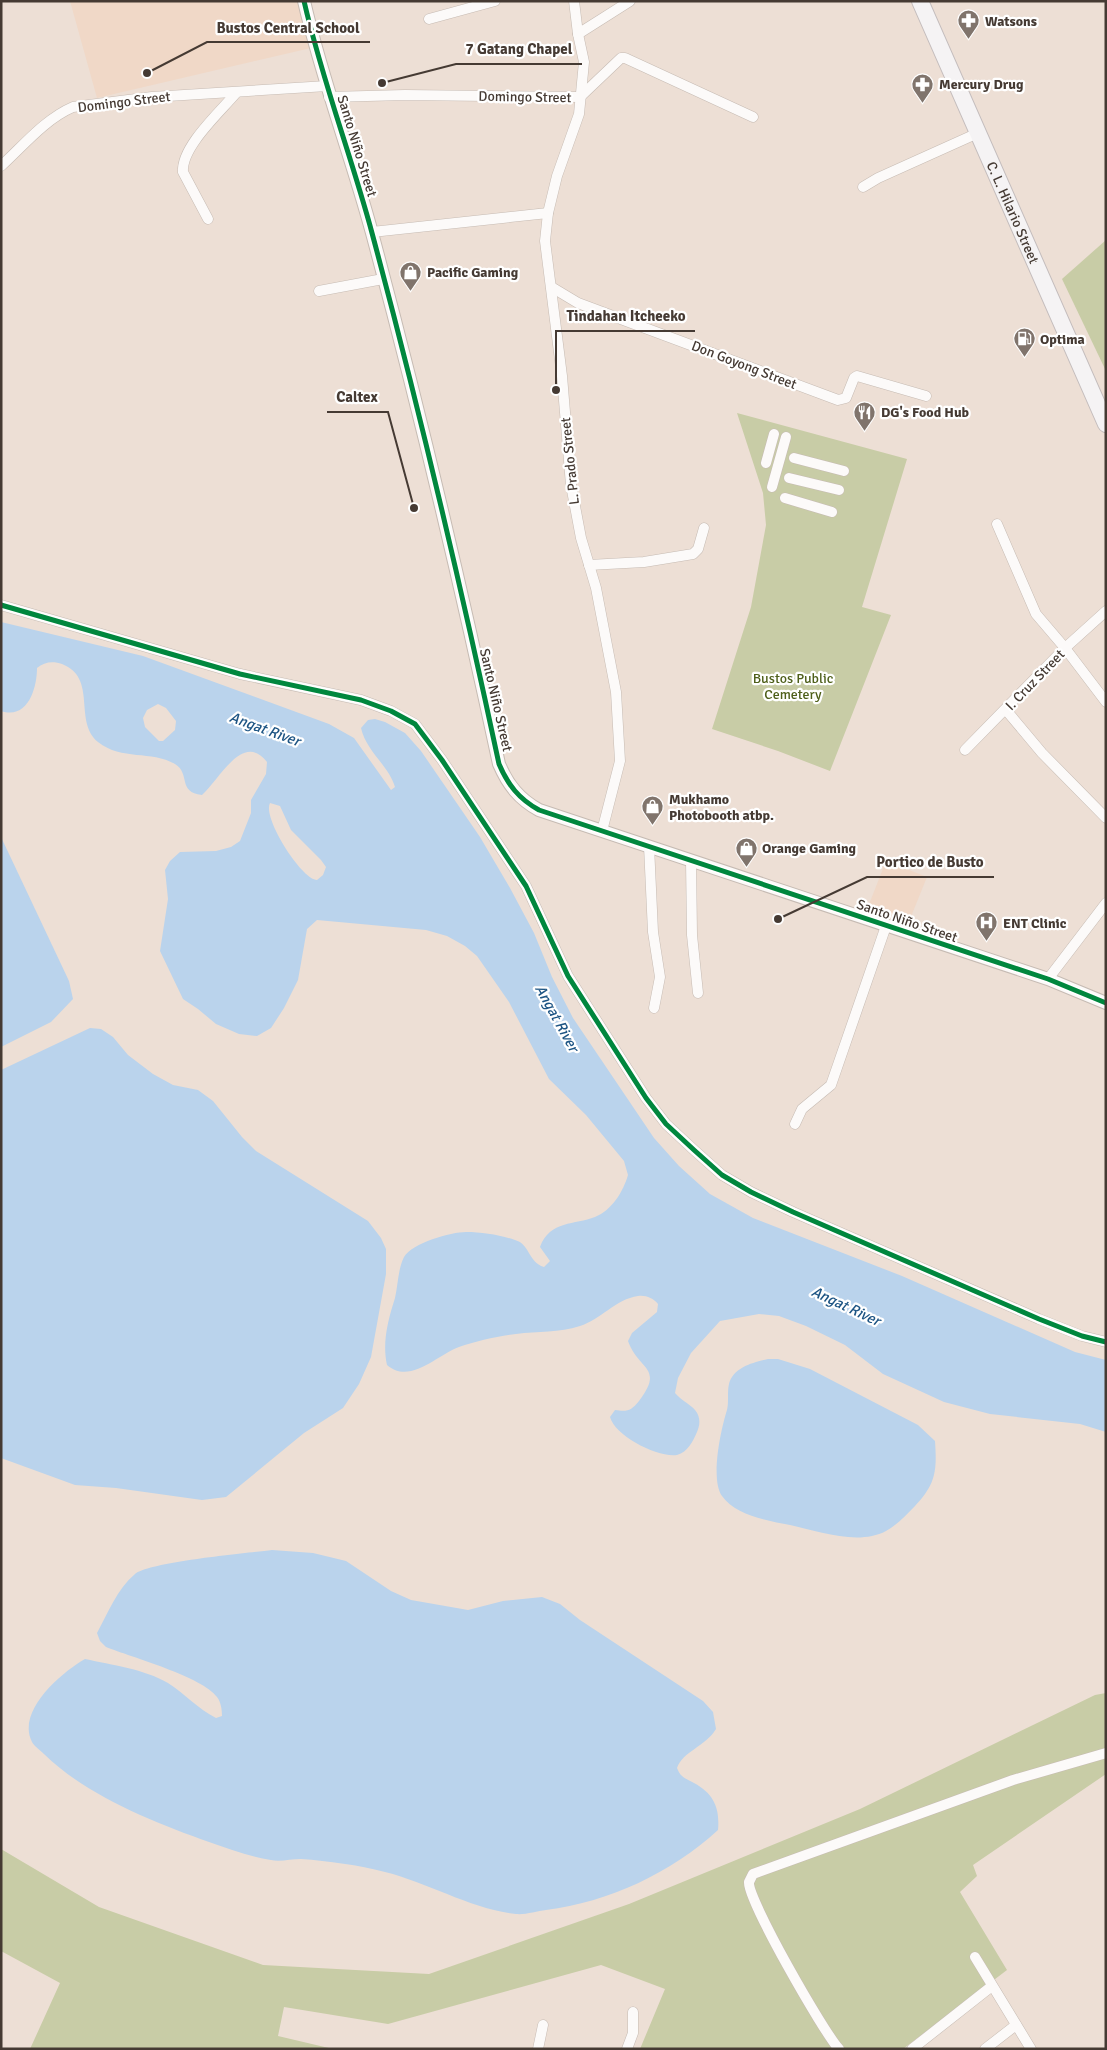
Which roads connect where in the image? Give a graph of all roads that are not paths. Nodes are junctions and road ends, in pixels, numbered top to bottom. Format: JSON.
{"nodes":[{"id":1,"x":304,"y":1,"type":"edge"},
{"id":2,"x":495,"y":1,"type":"edge"},
{"id":3,"x":574,"y":1,"type":"edge"},
{"id":4,"x":630,"y":1,"type":"edge"},
{"id":5,"x":920,"y":1,"type":"edge"},
{"id":6,"x":428,"y":19,"type":"dead end"},
{"id":7,"x":578,"y":34,"type":"junction"},
{"id":8,"x":328,"y":91,"type":"junction"},
{"id":9,"x":236,"y":93,"type":"junction"},
{"id":10,"x":580,"y":98,"type":"junction"},
{"id":11,"x":752,"y":117,"type":"dead end"},
{"id":12,"x":978,"y":133,"type":"junction"},
{"id":13,"x":1,"y":166,"type":"edge"},
{"id":14,"x":863,"y":187,"type":"dead end"},
{"id":15,"x":548,"y":212,"type":"junction"},
{"id":16,"x":208,"y":219,"type":"dead end"},
{"id":17,"x":372,"y":232,"type":"junction"},
{"id":18,"x":383,"y":279,"type":"junction"},
{"id":19,"x":552,"y":288,"type":"junction"},
{"id":20,"x":318,"y":291,"type":"dead end"},
{"id":21,"x":926,"y":396,"type":"dead end"},
{"id":22,"x":1106,"y":424,"type":"edge"},
{"id":23,"x":774,"y":434,"type":"dead end"},
{"id":24,"x":786,"y":437,"type":"dead end"},
{"id":25,"x":794,"y":458,"type":"dead end"},
{"id":26,"x":766,"y":464,"type":"dead end"},
{"id":27,"x":844,"y":471,"type":"dead end"},
{"id":28,"x":789,"y":478,"type":"dead end"},
{"id":29,"x":772,"y":487,"type":"dead end"},
{"id":30,"x":839,"y":490,"type":"dead end"},
{"id":31,"x":785,"y":498,"type":"dead end"},
{"id":32,"x":832,"y":512,"type":"dead end"},
{"id":33,"x":997,"y":524,"type":"dead end"},
{"id":34,"x":704,"y":528,"type":"dead end"},
{"id":35,"x":590,"y":565,"type":"junction"},
{"id":36,"x":1,"y":605,"type":"edge"},
{"id":37,"x":1106,"y":611,"type":"edge"},
{"id":38,"x":1065,"y":648,"type":"junction"},
{"id":39,"x":1106,"y":702,"type":"edge"},
{"id":40,"x":1006,"y":710,"type":"junction"},
{"id":41,"x":965,"y":750,"type":"dead end"},
{"id":42,"x":1106,"y":818,"type":"edge"},
{"id":43,"x":602,"y":831,"type":"junction"},
{"id":44,"x":649,"y":846,"type":"junction"},
{"id":45,"x":692,"y":860,"type":"junction"},
{"id":46,"x":1106,"y":903,"type":"edge"},
{"id":47,"x":886,"y":926,"type":"junction"},
{"id":48,"x":1048,"y":979,"type":"junction"},
{"id":49,"x":698,"y":993,"type":"dead end"},
{"id":50,"x":1106,"y":1003,"type":"edge"},
{"id":51,"x":654,"y":1008,"type":"dead end"},
{"id":52,"x":795,"y":1124,"type":"dead end"},
{"id":53,"x":1106,"y":1342,"type":"edge"},
{"id":54,"x":1106,"y":1753,"type":"edge"},
{"id":55,"x":975,"y":1957,"type":"dead end"},
{"id":56,"x":992,"y":1986,"type":"junction"},
{"id":57,"x":633,"y":2012,"type":"dead end"},
{"id":58,"x":543,"y":2025,"type":"dead end"},
{"id":59,"x":1016,"y":2025,"type":"junction"},
{"id":60,"x":538,"y":2049,"type":"edge"},
{"id":61,"x":627,"y":2049,"type":"edge"},
{"id":62,"x":839,"y":2049,"type":"edge"},
{"id":63,"x":912,"y":2049,"type":"edge"},
{"id":64,"x":985,"y":2049,"type":"edge"},
{"id":65,"x":1031,"y":2049,"type":"edge"}],
"edges":[{"from":1,"to":8,"type":"street","name":"Santo Niño Street"},
{"from":2,"to":6,"type":"street"},
{"from":3,"to":7,"type":"street","name":"L. Prado Street"},
{"from":4,"to":7,"type":"street"},
{"from":5,"to":12,"type":"main road","name":"C. L. Hilario Street"},
{"from":7,"to":10,"type":"street","name":"L. Prado Street"},
{"from":8,"to":9,"type":"street","name":"Domingo Street"},
{"from":8,"to":10,"type":"street","name":"Domingo Street"},
{"from":8,"to":17,"type":"street","name":"Santo Niño Street"},
{"from":9,"to":13,"type":"street","name":"Domingo Street"},
{"from":9,"to":16,"type":"street"},
{"from":10,"to":11,"type":"street","name":"Domingo Street"},
{"from":10,"to":15,"type":"street","name":"L. Prado Street"},
{"from":12,"to":14,"type":"street"},
{"from":12,"to":22,"type":"main road","name":"C. L. Hilario Street"},
{"from":15,"to":17,"type":"street"},
{"from":15,"to":19,"type":"street","name":"L. Prado Street"},
{"from":17,"to":18,"type":"street","name":"Santo Niño Street"},
{"from":18,"to":20,"type":"street"},
{"from":18,"to":43,"type":"street","name":"Santo Niño Street"},
{"from":19,"to":21,"type":"street","name":"Don Goyong Street"},
{"from":19,"to":35,"type":"street","name":"L. Prado Street"},
{"from":23,"to":26,"type":"street"},
{"from":24,"to":29,"type":"street"},
{"from":25,"to":27,"type":"street"},
{"from":28,"to":30,"type":"street"},
{"from":31,"to":32,"type":"street"},
{"from":33,"to":38,"type":"street"},
{"from":34,"to":35,"type":"street"},
{"from":35,"to":43,"type":"street","name":"L. Prado Street"},
{"from":36,"to":53,"type":"street"},
{"from":37,"to":38,"type":"street","name":"I. Cruz Street"},
{"from":38,"to":39,"type":"street"},
{"from":38,"to":40,"type":"street","name":"I. Cruz Street"},
{"from":40,"to":41,"type":"street","name":"I. Cruz Street"},
{"from":40,"to":42,"type":"street"},
{"from":43,"to":44,"type":"street","name":"Santo Niño Street"},
{"from":44,"to":45,"type":"street","name":"Santo Niño Street"},
{"from":44,"to":51,"type":"street"},
{"from":45,"to":47,"type":"street","name":"Santo Niño Street"},
{"from":45,"to":49,"type":"street"},
{"from":46,"to":48,"type":"street"},
{"from":47,"to":48,"type":"street","name":"Santo Niño Street"},
{"from":47,"to":52,"type":"street"},
{"from":48,"to":50,"type":"street","name":"Santo Niño Street"},
{"from":54,"to":62,"type":"street"},
{"from":55,"to":56,"type":"street"},
{"from":56,"to":59,"type":"street"},
{"from":56,"to":63,"type":"street"},
{"from":57,"to":61,"type":"street"},
{"from":58,"to":60,"type":"street"},
{"from":59,"to":64,"type":"street"},
{"from":59,"to":65,"type":"street"}]}
